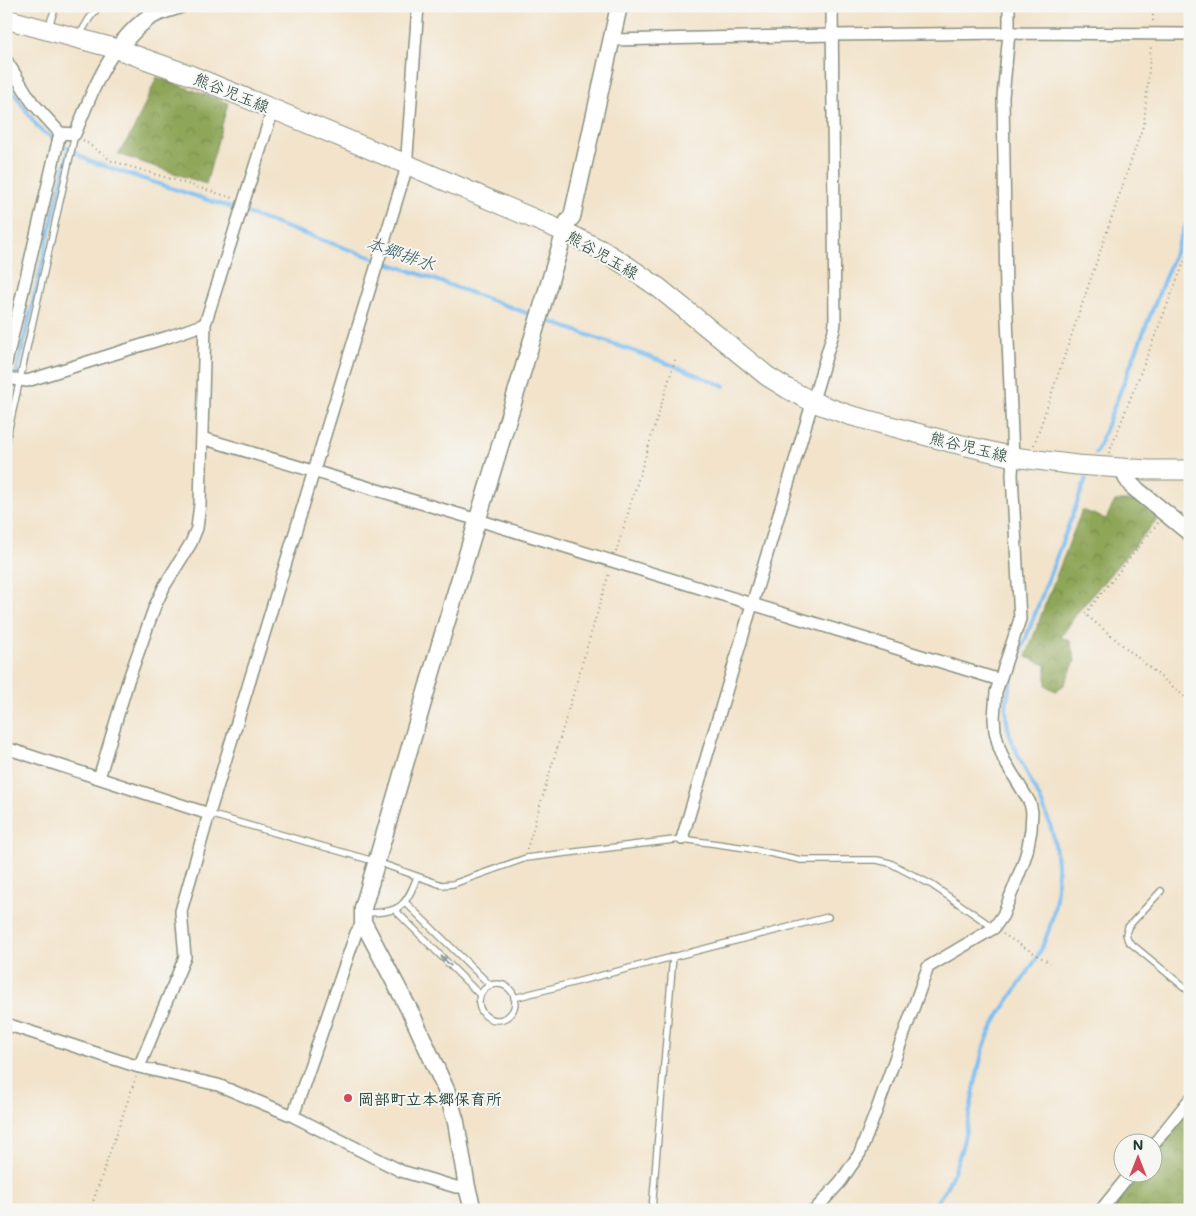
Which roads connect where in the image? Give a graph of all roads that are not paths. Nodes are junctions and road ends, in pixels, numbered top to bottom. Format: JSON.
{"nodes":[{"id":1,"x":56,"y":6,"type":"edge"},
{"id":2,"x":99,"y":6,"type":"edge"},
{"id":3,"x":178,"y":6,"type":"edge"},
{"id":4,"x":418,"y":6,"type":"edge"},
{"id":5,"x":619,"y":6,"type":"edge"},
{"id":6,"x":832,"y":6,"type":"edge"},
{"id":7,"x":1009,"y":6,"type":"edge"},
{"id":8,"x":6,"y":19,"type":"edge"},
{"id":9,"x":48,"y":30,"type":"junction"},
{"id":10,"x":1008,"y":33,"type":"junction"},
{"id":11,"x":1190,"y":34,"type":"edge"},
{"id":12,"x":832,"y":36,"type":"junction"},
{"id":13,"x":78,"y":38,"type":"junction"},
{"id":14,"x":612,"y":40,"type":"junction"},
{"id":15,"x":117,"y":49,"type":"junction"},
{"id":16,"x":6,"y":60,"type":"edge"},
{"id":17,"x":273,"y":109,"type":"junction"},
{"id":18,"x":60,"y":133,"type":"junction"},
{"id":19,"x":75,"y":134,"type":"junction"},
{"id":20,"x":406,"y":164,"type":"junction"},
{"id":21,"x":565,"y":232,"type":"junction"},
{"id":22,"x":204,"y":324,"type":"junction"},
{"id":23,"x":6,"y":363,"type":"edge"},
{"id":24,"x":6,"y":378,"type":"edge"},
{"id":25,"x":21,"y":380,"type":"junction"},
{"id":26,"x":813,"y":402,"type":"junction"},
{"id":27,"x":202,"y":438,"type":"junction"},
{"id":28,"x":6,"y":440,"type":"edge"},
{"id":29,"x":1021,"y":458,"type":"junction"},
{"id":30,"x":1116,"y":468,"type":"junction"},
{"id":31,"x":1190,"y":470,"type":"edge"},
{"id":32,"x":314,"y":472,"type":"junction"},
{"id":33,"x":478,"y":520,"type":"junction"},
{"id":34,"x":1190,"y":533,"type":"edge"},
{"id":35,"x":753,"y":604,"type":"junction"},
{"id":36,"x":1000,"y":680,"type":"junction"},
{"id":37,"x":6,"y":748,"type":"edge"},
{"id":38,"x":99,"y":778,"type":"junction"},
{"id":39,"x":209,"y":814,"type":"junction"},
{"id":40,"x":682,"y":839,"type":"junction"},
{"id":41,"x":377,"y":862,"type":"junction"},
{"id":42,"x":417,"y":876,"type":"junction"},
{"id":43,"x":1161,"y":891,"type":"dead end"},
{"id":44,"x":405,"y":902,"type":"junction"},
{"id":45,"x":395,"y":910,"type":"junction"},
{"id":46,"x":828,"y":916,"type":"dead end"},
{"id":47,"x":363,"y":918,"type":"junction"},
{"id":48,"x":994,"y":928,"type":"junction"},
{"id":49,"x":673,"y":956,"type":"junction"},
{"id":50,"x":490,"y":985,"type":"junction"},
{"id":51,"x":1190,"y":992,"type":"edge"},
{"id":52,"x":480,"y":995,"type":"junction"},
{"id":53,"x":514,"y":998,"type":"junction"},
{"id":54,"x":6,"y":1024,"type":"edge"},
{"id":55,"x":139,"y":1067,"type":"junction"},
{"id":56,"x":1190,"y":1099,"type":"edge"},
{"id":57,"x":293,"y":1116,"type":"junction"},
{"id":58,"x":1162,"y":1134,"type":"edge"},
{"id":59,"x":1122,"y":1184,"type":"edge"},
{"id":60,"x":467,"y":1187,"type":"junction"},
{"id":61,"x":473,"y":1210,"type":"edge"},
{"id":62,"x":652,"y":1210,"type":"edge"},
{"id":63,"x":815,"y":1210,"type":"edge"},
{"id":64,"x":1101,"y":1210,"type":"edge"}],
"edges":[{"from":1,"to":9,"type":"lane"},
{"from":2,"to":13,"type":"lane"},
{"from":3,"to":15,"type":"street"},
{"from":4,"to":20,"type":"street"},
{"from":5,"to":14,"type":"street"},
{"from":6,"to":12,"type":"street"},
{"from":7,"to":10,"type":"street"},
{"from":8,"to":9,"type":"main road","name":"熊谷児玉線"},
{"from":9,"to":13,"type":"main road","name":"熊谷児玉線"},
{"from":10,"to":11,"type":"street"},
{"from":10,"to":12,"type":"street"},
{"from":10,"to":29,"type":"street"},
{"from":12,"to":14,"type":"street"},
{"from":12,"to":26,"type":"street"},
{"from":13,"to":15,"type":"main road","name":"熊谷児玉線"},
{"from":14,"to":21,"type":"street"},
{"from":15,"to":17,"type":"main road","name":"熊谷児玉線"},
{"from":15,"to":19,"type":"street"},
{"from":16,"to":18,"type":"street"},
{"from":17,"to":20,"type":"main road","name":"熊谷児玉線"},
{"from":17,"to":22,"type":"street"},
{"from":18,"to":19,"type":"street"},
{"from":18,"to":23,"type":"street"},
{"from":19,"to":25,"type":"lane"},
{"from":20,"to":21,"type":"main road","name":"熊谷児玉線"},
{"from":20,"to":32,"type":"street"},
{"from":21,"to":26,"type":"main road","name":"熊谷児玉線"},
{"from":21,"to":33,"type":"street"},
{"from":22,"to":25,"type":"street"},
{"from":22,"to":27,"type":"street"},
{"from":24,"to":25,"type":"street"},
{"from":25,"to":28,"type":"lane"},
{"from":26,"to":29,"type":"main road","name":"熊谷児玉線"},
{"from":26,"to":35,"type":"street"},
{"from":27,"to":32,"type":"street"},
{"from":27,"to":38,"type":"street"},
{"from":29,"to":30,"type":"main road","name":"熊谷児玉線"},
{"from":29,"to":36,"type":"street"},
{"from":30,"to":31,"type":"main road","name":"熊谷児玉線"},
{"from":30,"to":34,"type":"street"},
{"from":32,"to":33,"type":"street"},
{"from":32,"to":39,"type":"street"},
{"from":33,"to":35,"type":"street"},
{"from":33,"to":41,"type":"street"},
{"from":35,"to":36,"type":"street"},
{"from":35,"to":40,"type":"street"},
{"from":36,"to":48,"type":"street"},
{"from":37,"to":38,"type":"street"},
{"from":38,"to":39,"type":"street"},
{"from":39,"to":41,"type":"lane"},
{"from":39,"to":55,"type":"street"},
{"from":40,"to":42,"type":"lane"},
{"from":40,"to":48,"type":"lane"},
{"from":41,"to":42,"type":"lane"},
{"from":41,"to":47,"type":"street"},
{"from":42,"to":44,"type":"lane"},
{"from":43,"to":51,"type":"lane"},
{"from":44,"to":45,"type":"lane"},
{"from":44,"to":50,"type":"lane"},
{"from":45,"to":47,"type":"lane"},
{"from":52,"to":45,"type":"lane","one_way":true},
{"from":46,"to":49,"type":"lane"},
{"from":47,"to":57,"type":"street"},
{"from":47,"to":60,"type":"street"},
{"from":48,"to":63,"type":"street"},
{"from":49,"to":53,"type":"lane"},
{"from":49,"to":62,"type":"lane"},
{"from":50,"to":52,"type":"lane"},
{"from":50,"to":53,"type":"lane"},
{"from":52,"to":53,"type":"lane"},
{"from":54,"to":55,"type":"street"},
{"from":55,"to":57,"type":"street"},
{"from":56,"to":58,"type":"street"},
{"from":57,"to":60,"type":"street"},
{"from":59,"to":64,"type":"street"},
{"from":60,"to":61,"type":"street"}]}
